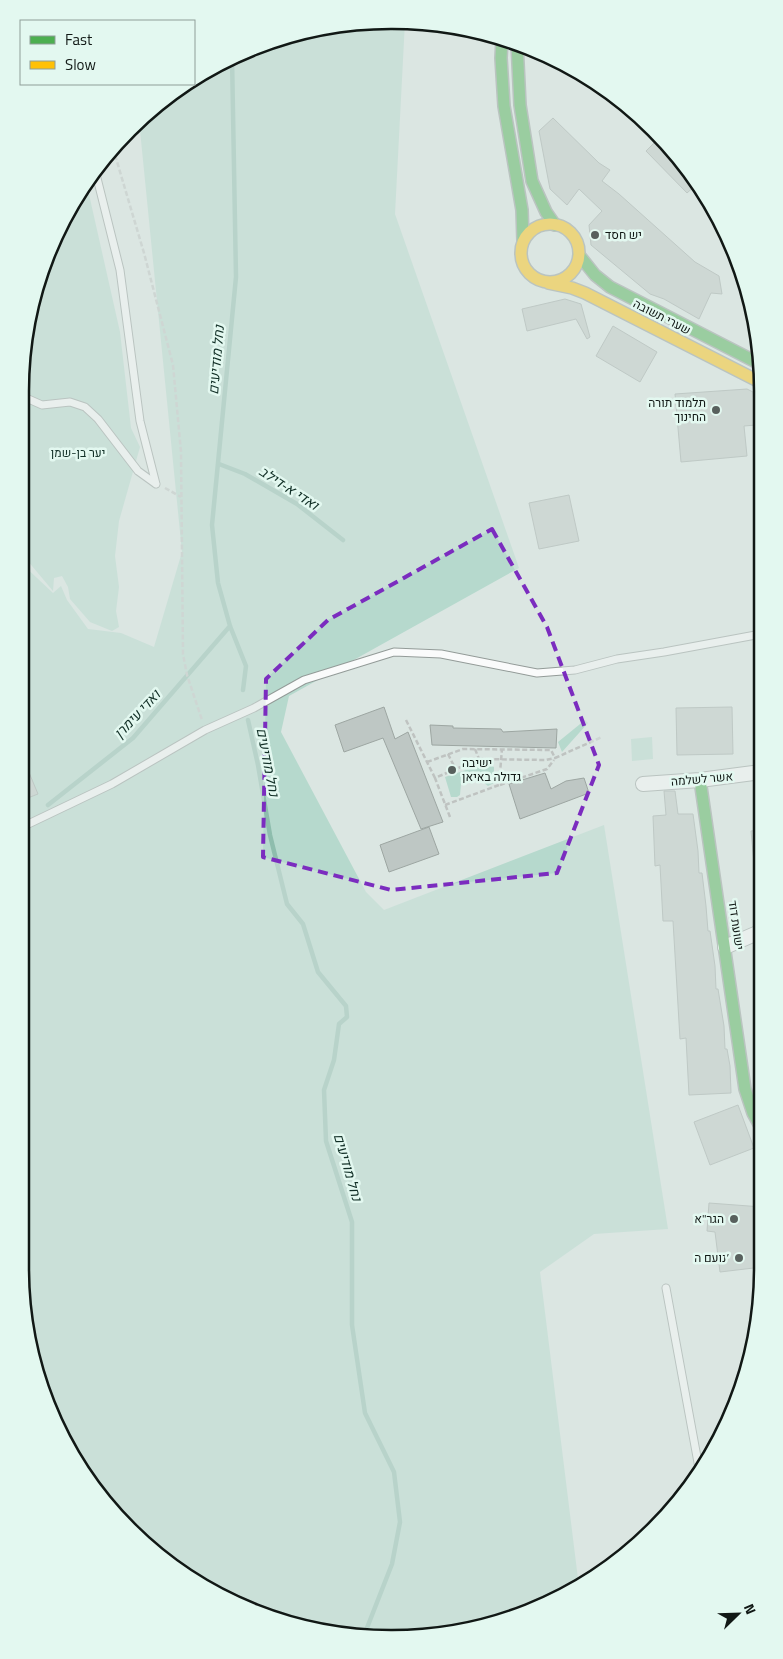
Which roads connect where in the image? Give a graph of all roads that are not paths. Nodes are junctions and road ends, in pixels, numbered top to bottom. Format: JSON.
{"nodes":[{"id":1,"x":502,"y":46,"type":"edge"},
{"id":2,"x":517,"y":51,"type":"edge"},
{"id":3,"x":97,"y":180,"type":"edge"},
{"id":4,"x":556,"y":225,"type":"junction"},
{"id":5,"x":523,"y":241,"type":"junction"},
{"id":6,"x":579,"y":255,"type":"junction"},
{"id":7,"x":548,"y":283,"type":"junction"},
{"id":8,"x":752,"y":360,"type":"edge"},
{"id":9,"x":753,"y":379,"type":"edge"},
{"id":10,"x":29,"y":398,"type":"edge"},
{"id":11,"x":754,"y":635,"type":"edge"},
{"id":12,"x":754,"y":773,"type":"edge"},
{"id":13,"x":700,"y":780,"type":"junction"},
{"id":14,"x":643,"y":784,"type":"dead end"},
{"id":15,"x":29,"y":824,"type":"edge"},
{"id":16,"x":754,"y":934,"type":"edge"},
{"id":17,"x":725,"y":947,"type":"junction"},
{"id":18,"x":754,"y":1114,"type":"edge"},
{"id":19,"x":666,"y":1288,"type":"dead end"},
{"id":20,"x":698,"y":1462,"type":"edge"}],
"edges":[{"from":1,"to":5,"type":"street"},
{"from":2,"to":4,"type":"street"},
{"from":3,"to":10,"type":"lane"},
{"from":4,"to":5,"type":"street"},
{"from":4,"to":6,"type":"street"},
{"from":5,"to":7,"type":"street"},
{"from":6,"to":7,"type":"street"},
{"from":6,"to":8,"type":"street","name":"שערי תשובה"},
{"from":7,"to":9,"type":"street","name":"שערי תשובה"},
{"from":11,"to":15,"type":"lane"},
{"from":12,"to":13,"type":"street","name":"אשר לשלמה"},
{"from":13,"to":14,"type":"street","name":"אשר לשלמה"},
{"from":13,"to":17,"type":"street","name":"ישועת דוד"},
{"from":16,"to":17,"type":"street"},
{"from":17,"to":18,"type":"street","name":"ישועת דוד"},
{"from":19,"to":20,"type":"lane"}]}
